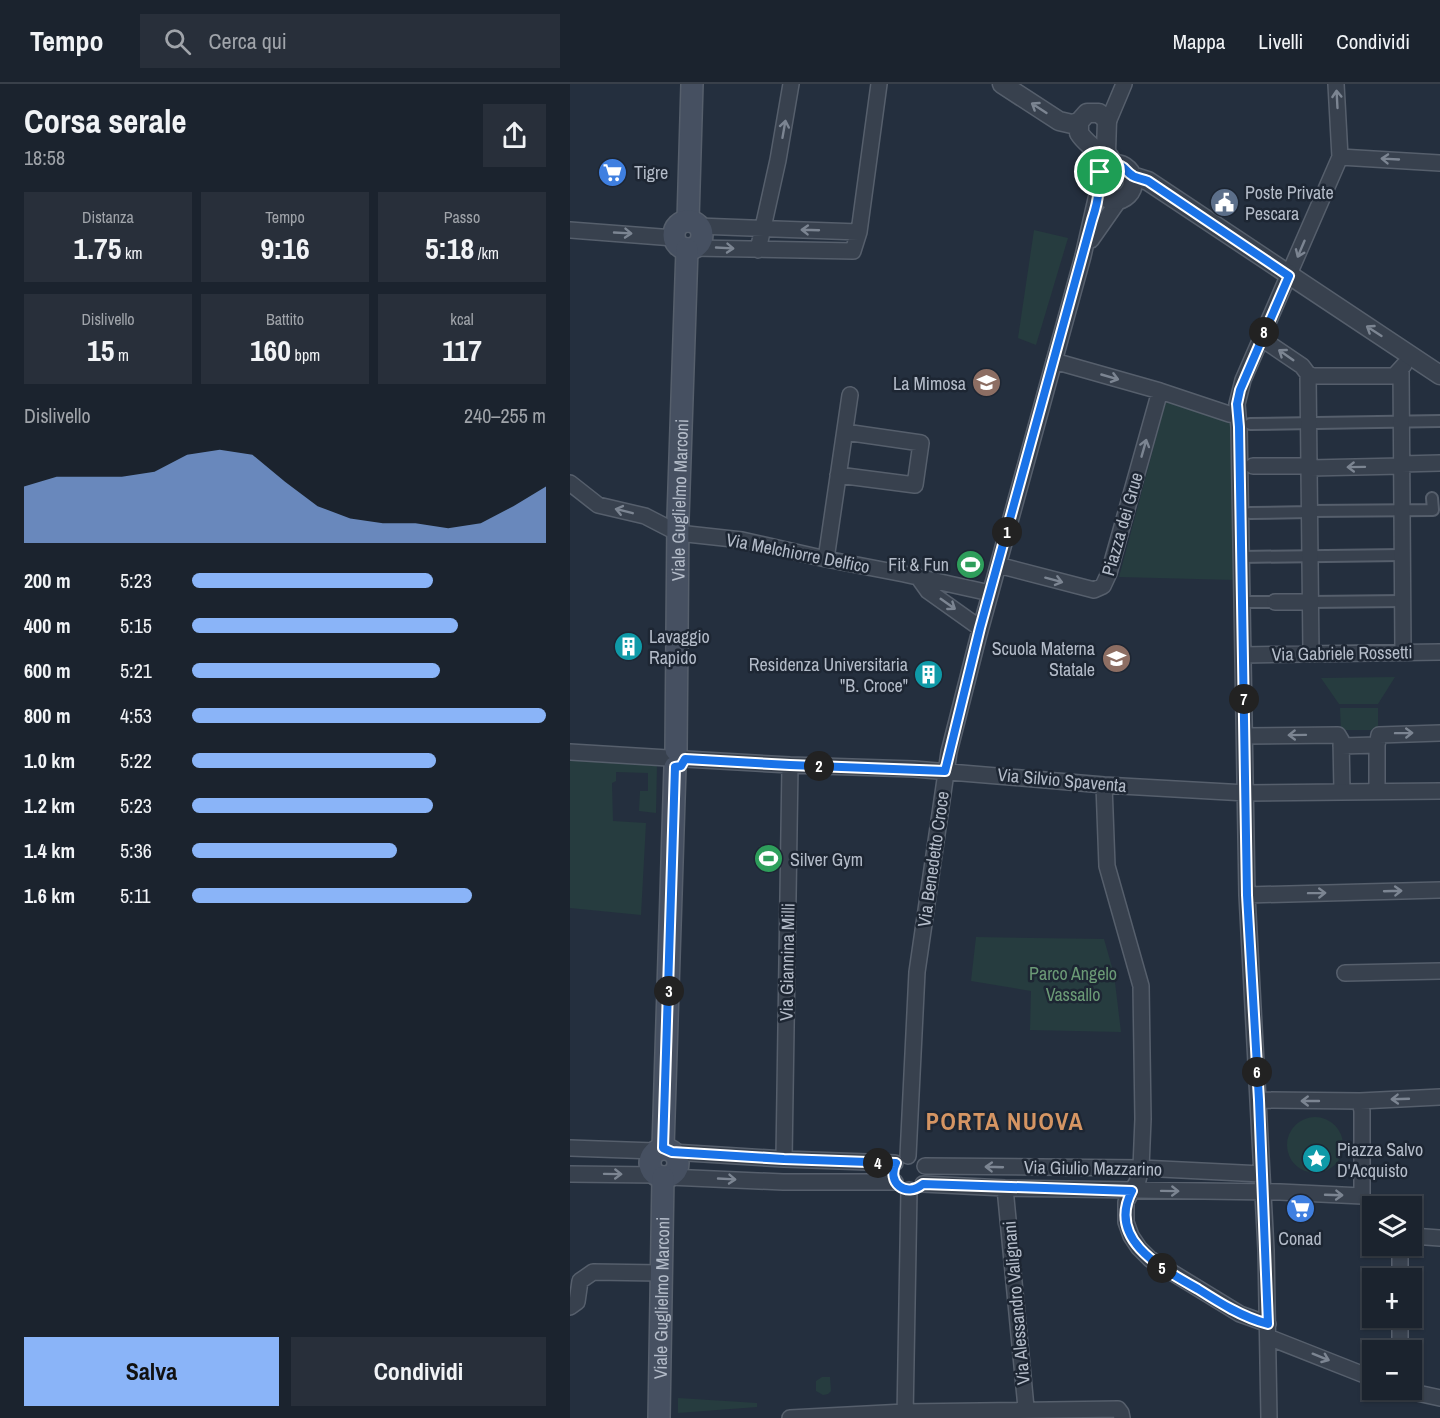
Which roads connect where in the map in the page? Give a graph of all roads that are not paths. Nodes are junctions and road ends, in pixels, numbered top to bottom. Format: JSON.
{"nodes":[{"id":1,"x":692,"y":84,"type":"edge"},
{"id":2,"x":791,"y":84,"type":"edge"},
{"id":3,"x":879,"y":84,"type":"edge"},
{"id":4,"x":1002,"y":84,"type":"edge"},
{"id":5,"x":1336,"y":84,"type":"edge"},
{"id":6,"x":1123,"y":87,"type":"edge"},
{"id":7,"x":1020,"y":90,"type":"edge"},
{"id":8,"x":1093,"y":119,"type":"junction"},
{"id":9,"x":1340,"y":157,"type":"junction"},
{"id":10,"x":1440,"y":163,"type":"edge"},
{"id":11,"x":1104,"y":175,"type":"junction"},
{"id":12,"x":1132,"y":176,"type":"junction"},
{"id":13,"x":1119,"y":200,"type":"junction"},
{"id":14,"x":693,"y":223,"type":"junction"},
{"id":15,"x":762,"y":228,"type":"junction"},
{"id":16,"x":570,"y":230,"type":"edge"},
{"id":17,"x":859,"y":232,"type":"junction"},
{"id":18,"x":685,"y":245,"type":"junction"},
{"id":19,"x":758,"y":250,"type":"junction"},
{"id":20,"x":1083,"y":256,"type":"junction"},
{"id":21,"x":1289,"y":276,"type":"junction"},
{"id":22,"x":1262,"y":339,"type":"junction"},
{"id":23,"x":1053,"y":361,"type":"junction"},
{"id":24,"x":1406,"y":362,"type":"junction"},
{"id":25,"x":1308,"y":374,"type":"junction"},
{"id":26,"x":1440,"y":375,"type":"edge"},
{"id":27,"x":1160,"y":391,"type":"junction"},
{"id":28,"x":850,"y":394,"type":"dead end"},
{"id":29,"x":1244,"y":419,"type":"junction"},
{"id":30,"x":1440,"y":421,"type":"edge"},
{"id":31,"x":1401,"y":422,"type":"junction"},
{"id":32,"x":1309,"y":423,"type":"junction"},
{"id":33,"x":845,"y":432,"type":"junction"},
{"id":34,"x":1440,"y":463,"type":"edge"},
{"id":35,"x":1401,"y":465,"type":"junction"},
{"id":36,"x":1253,"y":466,"type":"dead end"},
{"id":37,"x":1310,"y":467,"type":"junction"},
{"id":38,"x":838,"y":475,"type":"junction"},
{"id":39,"x":570,"y":483,"type":"edge"},
{"id":40,"x":1432,"y":498,"type":"dead end"},
{"id":41,"x":1402,"y":510,"type":"junction"},
{"id":42,"x":1310,"y":512,"type":"junction"},
{"id":43,"x":1250,"y":513,"type":"dead end"},
{"id":44,"x":678,"y":533,"type":"junction"},
{"id":45,"x":1402,"y":555,"type":"junction"},
{"id":46,"x":1311,"y":556,"type":"junction"},
{"id":47,"x":1240,"y":557,"type":"junction"},
{"id":48,"x":826,"y":560,"type":"junction"},
{"id":49,"x":998,"y":565,"type":"junction"},
{"id":50,"x":911,"y":576,"type":"junction"},
{"id":51,"x":990,"y":593,"type":"junction"},
{"id":52,"x":1403,"y":601,"type":"junction"},
{"id":53,"x":1241,"y":602,"type":"junction"},
{"id":54,"x":1275,"y":602,"type":"joint"},
{"id":55,"x":1311,"y":602,"type":"junction"},
{"id":56,"x":980,"y":628,"type":"junction"},
{"id":57,"x":1403,"y":652,"type":"junction"},
{"id":58,"x":1440,"y":652,"type":"edge"},
{"id":59,"x":1244,"y":654,"type":"junction"},
{"id":60,"x":1311,"y":654,"type":"junction"},
{"id":61,"x":1440,"y":733,"type":"edge"},
{"id":62,"x":1245,"y":736,"type":"junction"},
{"id":63,"x":1377,"y":745,"type":"junction"},
{"id":64,"x":1341,"y":746,"type":"junction"},
{"id":65,"x":570,"y":752,"type":"edge"},
{"id":66,"x":676,"y":758,"type":"junction"},
{"id":67,"x":790,"y":765,"type":"junction"},
{"id":68,"x":945,"y":771,"type":"junction"},
{"id":69,"x":1104,"y":785,"type":"junction"},
{"id":70,"x":1440,"y":790,"type":"edge"},
{"id":71,"x":1342,"y":791,"type":"junction"},
{"id":72,"x":1377,"y":791,"type":"junction"},
{"id":73,"x":1246,"y":793,"type":"junction"},
{"id":74,"x":1440,"y":890,"type":"edge"},
{"id":75,"x":1247,"y":895,"type":"junction"},
{"id":76,"x":1440,"y":971,"type":"edge"},
{"id":77,"x":1346,"y":972,"type":"dead end"},
{"id":78,"x":1440,"y":1097,"type":"edge"},
{"id":79,"x":1259,"y":1100,"type":"junction"},
{"id":80,"x":1360,"y":1101,"type":"junction"},
{"id":81,"x":570,"y":1148,"type":"edge"},
{"id":82,"x":664,"y":1150,"type":"junction"},
{"id":83,"x":784,"y":1159,"type":"junction"},
{"id":84,"x":902,"y":1160,"type":"junction"},
{"id":85,"x":925,"y":1166,"type":"junction"},
{"id":86,"x":1141,"y":1168,"type":"junction"},
{"id":87,"x":570,"y":1174,"type":"edge"},
{"id":88,"x":1262,"y":1174,"type":"junction"},
{"id":89,"x":663,"y":1176,"type":"junction"},
{"id":90,"x":909,"y":1186,"type":"junction"},
{"id":91,"x":1005,"y":1188,"type":"junction"},
{"id":92,"x":1132,"y":1191,"type":"junction"},
{"id":93,"x":1263,"y":1192,"type":"junction"},
{"id":94,"x":1422,"y":1237,"type":"edge"},
{"id":95,"x":1440,"y":1238,"type":"edge"},
{"id":96,"x":661,"y":1273,"type":"junction"},
{"id":97,"x":570,"y":1308,"type":"edge"},
{"id":98,"x":1268,"y":1331,"type":"junction"},
{"id":99,"x":1362,"y":1373,"type":"edge"},
{"id":100,"x":1422,"y":1394,"type":"edge"},
{"id":101,"x":1440,"y":1398,"type":"edge"},
{"id":102,"x":1026,"y":1414,"type":"edge"},
{"id":103,"x":905,"y":1415,"type":"edge"},
{"id":104,"x":659,"y":1418,"type":"edge"},
{"id":105,"x":790,"y":1418,"type":"edge"},
{"id":106,"x":1122,"y":1418,"type":"edge"},
{"id":107,"x":1269,"y":1418,"type":"edge"}],
"edges":[{"from":1,"to":14,"type":"main road"},
{"from":15,"to":2,"type":"street","one_way":true},
{"from":3,"to":17,"type":"street"},
{"from":4,"to":7,"type":"street"},
{"from":9,"to":5,"type":"street","one_way":true},
{"from":6,"to":8,"type":"street"},
{"from":8,"to":7,"type":"street","one_way":true},
{"from":8,"to":11,"type":"street"},
{"from":8,"to":11,"type":"street"},
{"from":10,"to":9,"type":"street","one_way":true},
{"from":9,"to":21,"type":"street","one_way":true},
{"from":11,"to":12,"type":"street"},
{"from":11,"to":13,"type":"street"},
{"from":11,"to":20,"type":"street","name":"Via Benedetto Croce"},
{"from":12,"to":13,"type":"street"},
{"from":12,"to":21,"type":"street"},
{"from":13,"to":20,"type":"street","name":"Via Benedetto Croce"},
{"from":14,"to":15,"type":"street"},
{"from":14,"to":18,"type":"main road"},
{"from":17,"to":15,"type":"street","one_way":true},
{"from":15,"to":19,"type":"street"},
{"from":16,"to":18,"type":"street","one_way":true},
{"from":17,"to":19,"type":"street"},
{"from":18,"to":19,"type":"street","one_way":true},
{"from":18,"to":44,"type":"main road","name":"Viale Guglielmo Marconi"},
{"from":20,"to":23,"type":"street","name":"Via Benedetto Croce"},
{"from":21,"to":22,"type":"street"},
{"from":24,"to":21,"type":"street","one_way":true},
{"from":25,"to":22,"type":"street","one_way":true},
{"from":22,"to":29,"type":"street"},
{"from":23,"to":27,"type":"street","one_way":true},
{"from":23,"to":49,"type":"street","name":"Via Benedetto Croce"},
{"from":24,"to":25,"type":"street"},
{"from":24,"to":26,"type":"street"},
{"from":24,"to":31,"type":"street"},
{"from":25,"to":32,"type":"street"},
{"from":27,"to":29,"type":"street"},
{"from":49,"to":27,"type":"street","name":"Piazza dei Grue","one_way":true},
{"from":28,"to":33,"type":"street"},
{"from":29,"to":32,"type":"street"},
{"from":29,"to":47,"type":"street"},
{"from":30,"to":31,"type":"street"},
{"from":31,"to":32,"type":"street"},
{"from":31,"to":35,"type":"street"},
{"from":32,"to":37,"type":"street"},
{"from":33,"to":38,"type":"street"},
{"from":33,"to":38,"type":"street"},
{"from":34,"to":35,"type":"street"},
{"from":35,"to":37,"type":"street","one_way":true},
{"from":35,"to":41,"type":"street"},
{"from":36,"to":37,"type":"street"},
{"from":37,"to":42,"type":"street"},
{"from":38,"to":48,"type":"street"},
{"from":44,"to":39,"type":"street","one_way":true},
{"from":40,"to":41,"type":"street"},
{"from":41,"to":42,"type":"street"},
{"from":41,"to":45,"type":"street"},
{"from":42,"to":43,"type":"street"},
{"from":42,"to":46,"type":"street"},
{"from":44,"to":48,"type":"street","name":"Via Melchiorre Delfico"},
{"from":44,"to":66,"type":"main road","name":"Viale Guglielmo Marconi"},
{"from":45,"to":46,"type":"street"},
{"from":45,"to":52,"type":"street"},
{"from":46,"to":47,"type":"street"},
{"from":46,"to":55,"type":"street"},
{"from":47,"to":53,"type":"street"},
{"from":48,"to":50,"type":"street","name":"Via Melchiorre Delfico"},
{"from":49,"to":51,"type":"street","name":"Via Benedetto Croce"},
{"from":50,"to":51,"type":"street","name":"Via Melchiorre Delfico"},
{"from":50,"to":56,"type":"street","one_way":true},
{"from":51,"to":56,"type":"street","name":"Via Benedetto Croce"},
{"from":52,"to":55,"type":"street"},
{"from":52,"to":57,"type":"street"},
{"from":53,"to":54,"type":"street"},
{"from":53,"to":59,"type":"street"},
{"from":54,"to":55,"type":"street"},
{"from":55,"to":60,"type":"street"},
{"from":56,"to":68,"type":"street","name":"Via Benedetto Croce"},
{"from":57,"to":58,"type":"street","name":"Via Gabriele Rossetti"},
{"from":57,"to":60,"type":"street","name":"Via Gabriele Rossetti"},
{"from":59,"to":60,"type":"street","name":"Via Gabriele Rossetti"},
{"from":59,"to":62,"type":"street"},
{"from":63,"to":61,"type":"street","one_way":true},
{"from":64,"to":62,"type":"street","one_way":true},
{"from":62,"to":73,"type":"street"},
{"from":63,"to":64,"type":"street"},
{"from":63,"to":72,"type":"street"},
{"from":64,"to":71,"type":"street"},
{"from":65,"to":66,"type":"street","name":"Via Silvio Spaventa"},
{"from":66,"to":67,"type":"street","name":"Via Silvio Spaventa"},
{"from":66,"to":82,"type":"main road","name":"Viale Guglielmo Marconi"},
{"from":67,"to":68,"type":"street","name":"Via Silvio Spaventa"},
{"from":67,"to":83,"type":"street","name":"Via Giannina Milli"},
{"from":68,"to":69,"type":"street","name":"Via Silvio Spaventa"},
{"from":68,"to":84,"type":"street","name":"Via Benedetto Croce"},
{"from":69,"to":73,"type":"street","name":"Via Silvio Spaventa"},
{"from":69,"to":86,"type":"street"},
{"from":70,"to":72,"type":"street","name":"Via Silvio Spaventa"},
{"from":71,"to":72,"type":"street","name":"Via Silvio Spaventa"},
{"from":71,"to":73,"type":"street","name":"Via Silvio Spaventa"},
{"from":73,"to":75,"type":"street"},
{"from":75,"to":74,"type":"street","one_way":true},
{"from":75,"to":79,"type":"street"},
{"from":76,"to":77,"type":"street"},
{"from":78,"to":80,"type":"street","one_way":true},
{"from":80,"to":79,"type":"street","one_way":true},
{"from":79,"to":88,"type":"street"},
{"from":93,"to":80,"type":"street","one_way":true},
{"from":81,"to":82,"type":"street"},
{"from":82,"to":83,"type":"street"},
{"from":82,"to":89,"type":"main road","name":"Viale Guglielmo Marconi"},
{"from":83,"to":84,"type":"street"},
{"from":84,"to":85,"type":"street"},
{"from":84,"to":90,"type":"street"},
{"from":86,"to":85,"type":"street","name":"Via Giulio Mazzarino","one_way":true},
{"from":85,"to":90,"type":"street"},
{"from":86,"to":88,"type":"street","name":"Via Giulio Mazzarino"},
{"from":86,"to":92,"type":"street"},
{"from":87,"to":89,"type":"street","name":"Via Giulio Mazzarino","one_way":true},
{"from":88,"to":93,"type":"street"},
{"from":89,"to":90,"type":"street","name":"Via Giulio Mazzarino","one_way":true},
{"from":89,"to":96,"type":"main road","name":"Viale Guglielmo Marconi"},
{"from":90,"to":91,"type":"street","name":"Via Giulio Mazzarino"},
{"from":90,"to":103,"type":"street"},
{"from":91,"to":92,"type":"street","name":"Via Giulio Mazzarino"},
{"from":91,"to":102,"type":"street","name":"Via Alessandro Valignani"},
{"from":92,"to":93,"type":"street","name":"Via Giulio Mazzarino","one_way":true},
{"from":92,"to":98,"type":"street"},
{"from":93,"to":98,"type":"street"},
{"from":94,"to":95,"type":"street"},
{"from":96,"to":97,"type":"street"},
{"from":96,"to":104,"type":"main road","name":"Viale Guglielmo Marconi"},
{"from":98,"to":99,"type":"street","one_way":true},
{"from":98,"to":107,"type":"street"},
{"from":100,"to":101,"type":"street"},
{"from":102,"to":103,"type":"street"},
{"from":102,"to":106,"type":"street"},
{"from":103,"to":105,"type":"street"}]}
